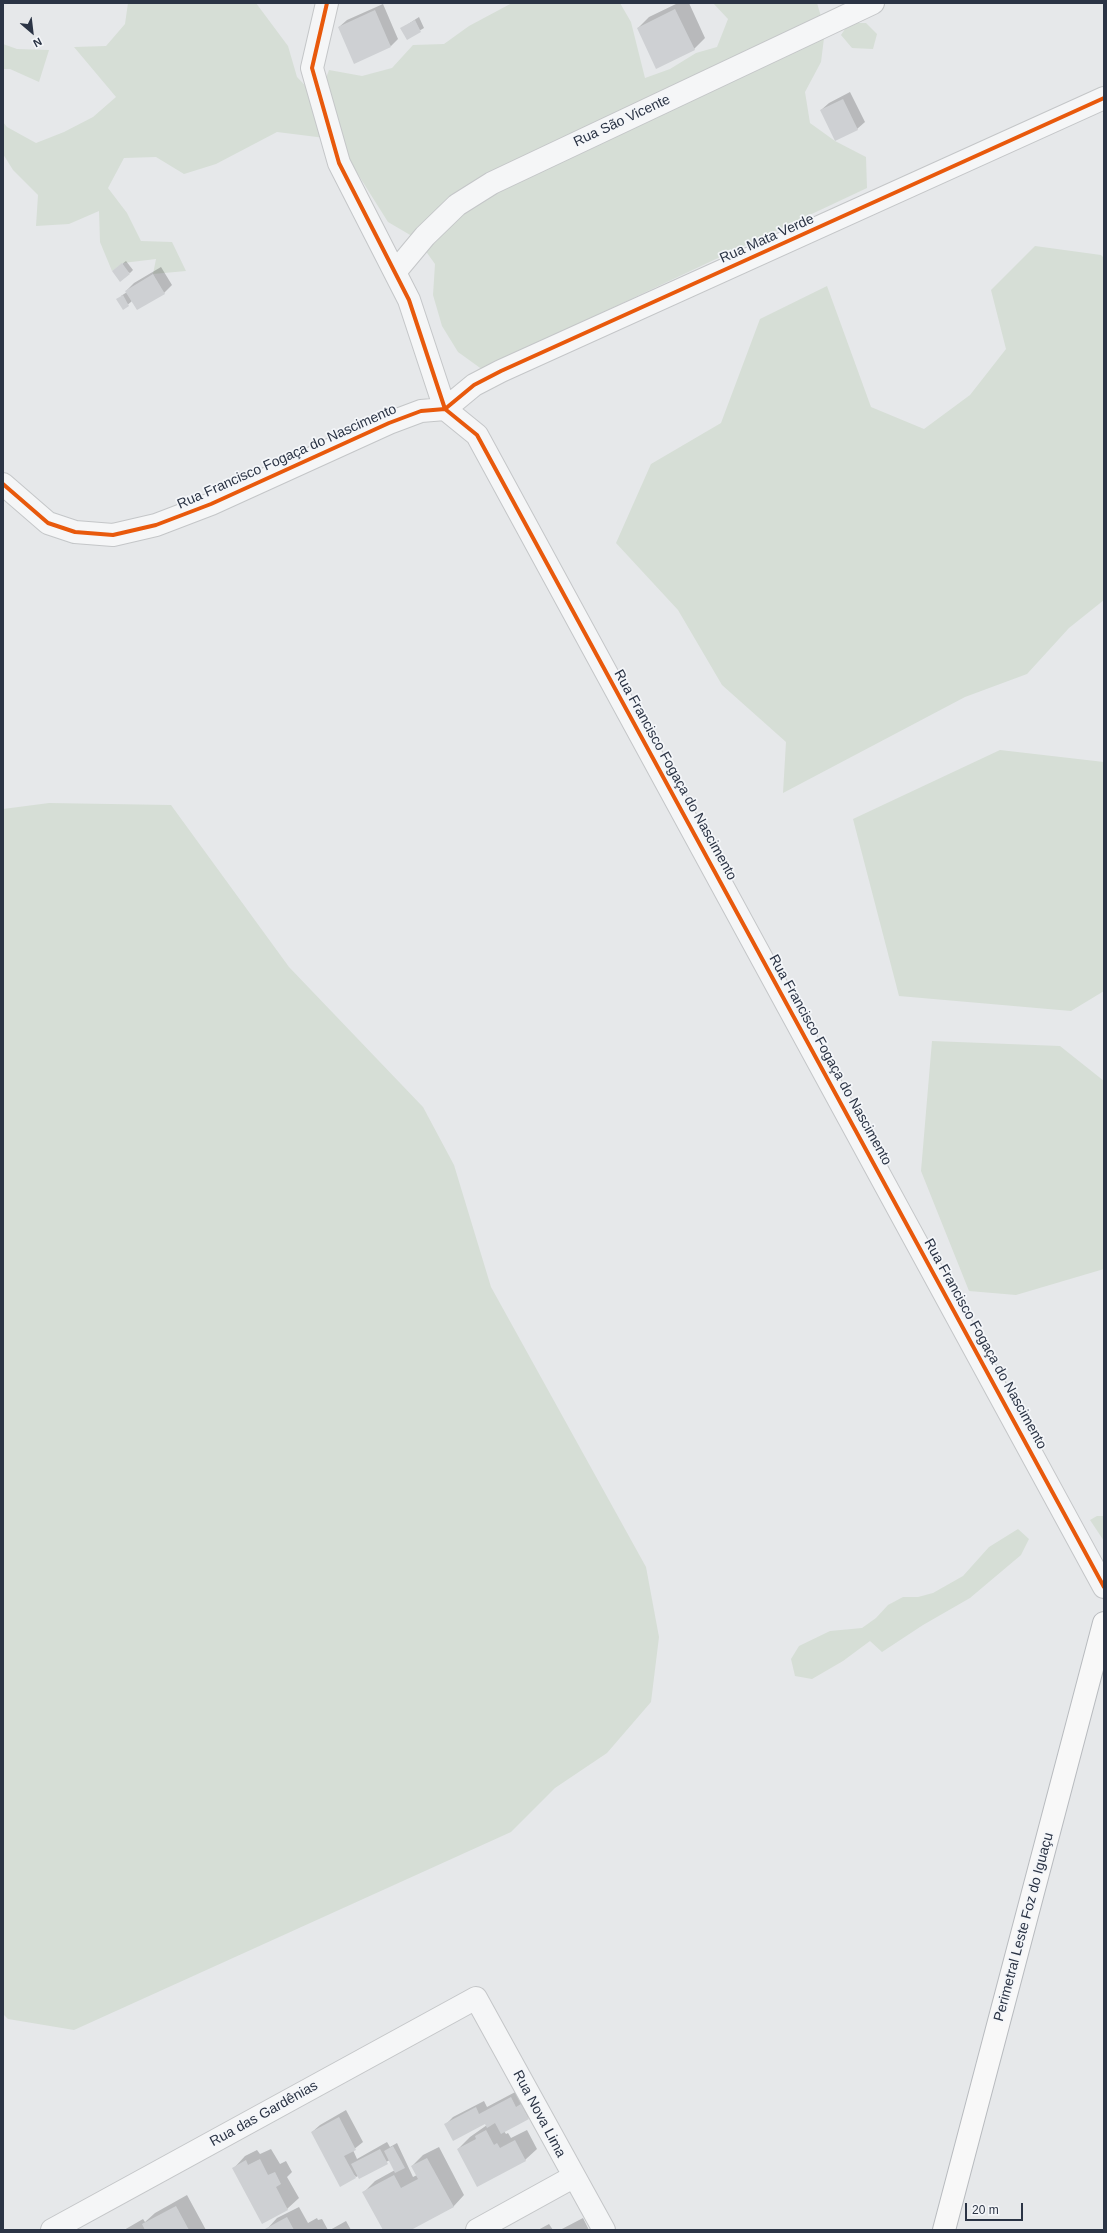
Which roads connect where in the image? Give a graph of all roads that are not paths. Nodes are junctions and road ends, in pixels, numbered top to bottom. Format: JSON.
{"nodes":[{"id":1,"x":327,"y":3,"type":"edge"},
{"id":2,"x":873,"y":3,"type":"edge"},
{"id":3,"x":1104,"y":98,"type":"edge"},
{"id":4,"x":395,"y":272,"type":"junction"},
{"id":5,"x":444,"y":409,"type":"junction"},
{"id":6,"x":3,"y":484,"type":"edge"},
{"id":7,"x":1104,"y":1587,"type":"edge"},
{"id":8,"x":1104,"y":1623,"type":"edge"},
{"id":9,"x":476,"y":1998,"type":"joint"},
{"id":10,"x":573,"y":2177,"type":"junction"},
{"id":11,"x":52,"y":2230,"type":"edge"},
{"id":12,"x":477,"y":2230,"type":"edge"},
{"id":13,"x":604,"y":2230,"type":"edge"},
{"id":14,"x":944,"y":2230,"type":"edge"}],
"edges":[{"from":1,"to":4,"type":"street"},
{"from":2,"to":4,"type":"street","name":"Rua São Vicente"},
{"from":3,"to":5,"type":"street","name":"Rua Mata Verde"},
{"from":4,"to":5,"type":"street"},
{"from":5,"to":6,"type":"street","name":"Rua Francisco Fogaça do Nascimento"},
{"from":5,"to":7,"type":"street","name":"Rua Francisco Fogaça do Nascimento"},
{"from":8,"to":14,"type":"highway","name":"Perimetral Leste Foz do Iguaçu"},
{"from":9,"to":10,"type":"street","name":"Rua Nova Lima"},
{"from":9,"to":11,"type":"street","name":"Rua das Gardênias"},
{"from":10,"to":12,"type":"street"},
{"from":10,"to":13,"type":"street","name":"Rua Nova Lima"}]}
